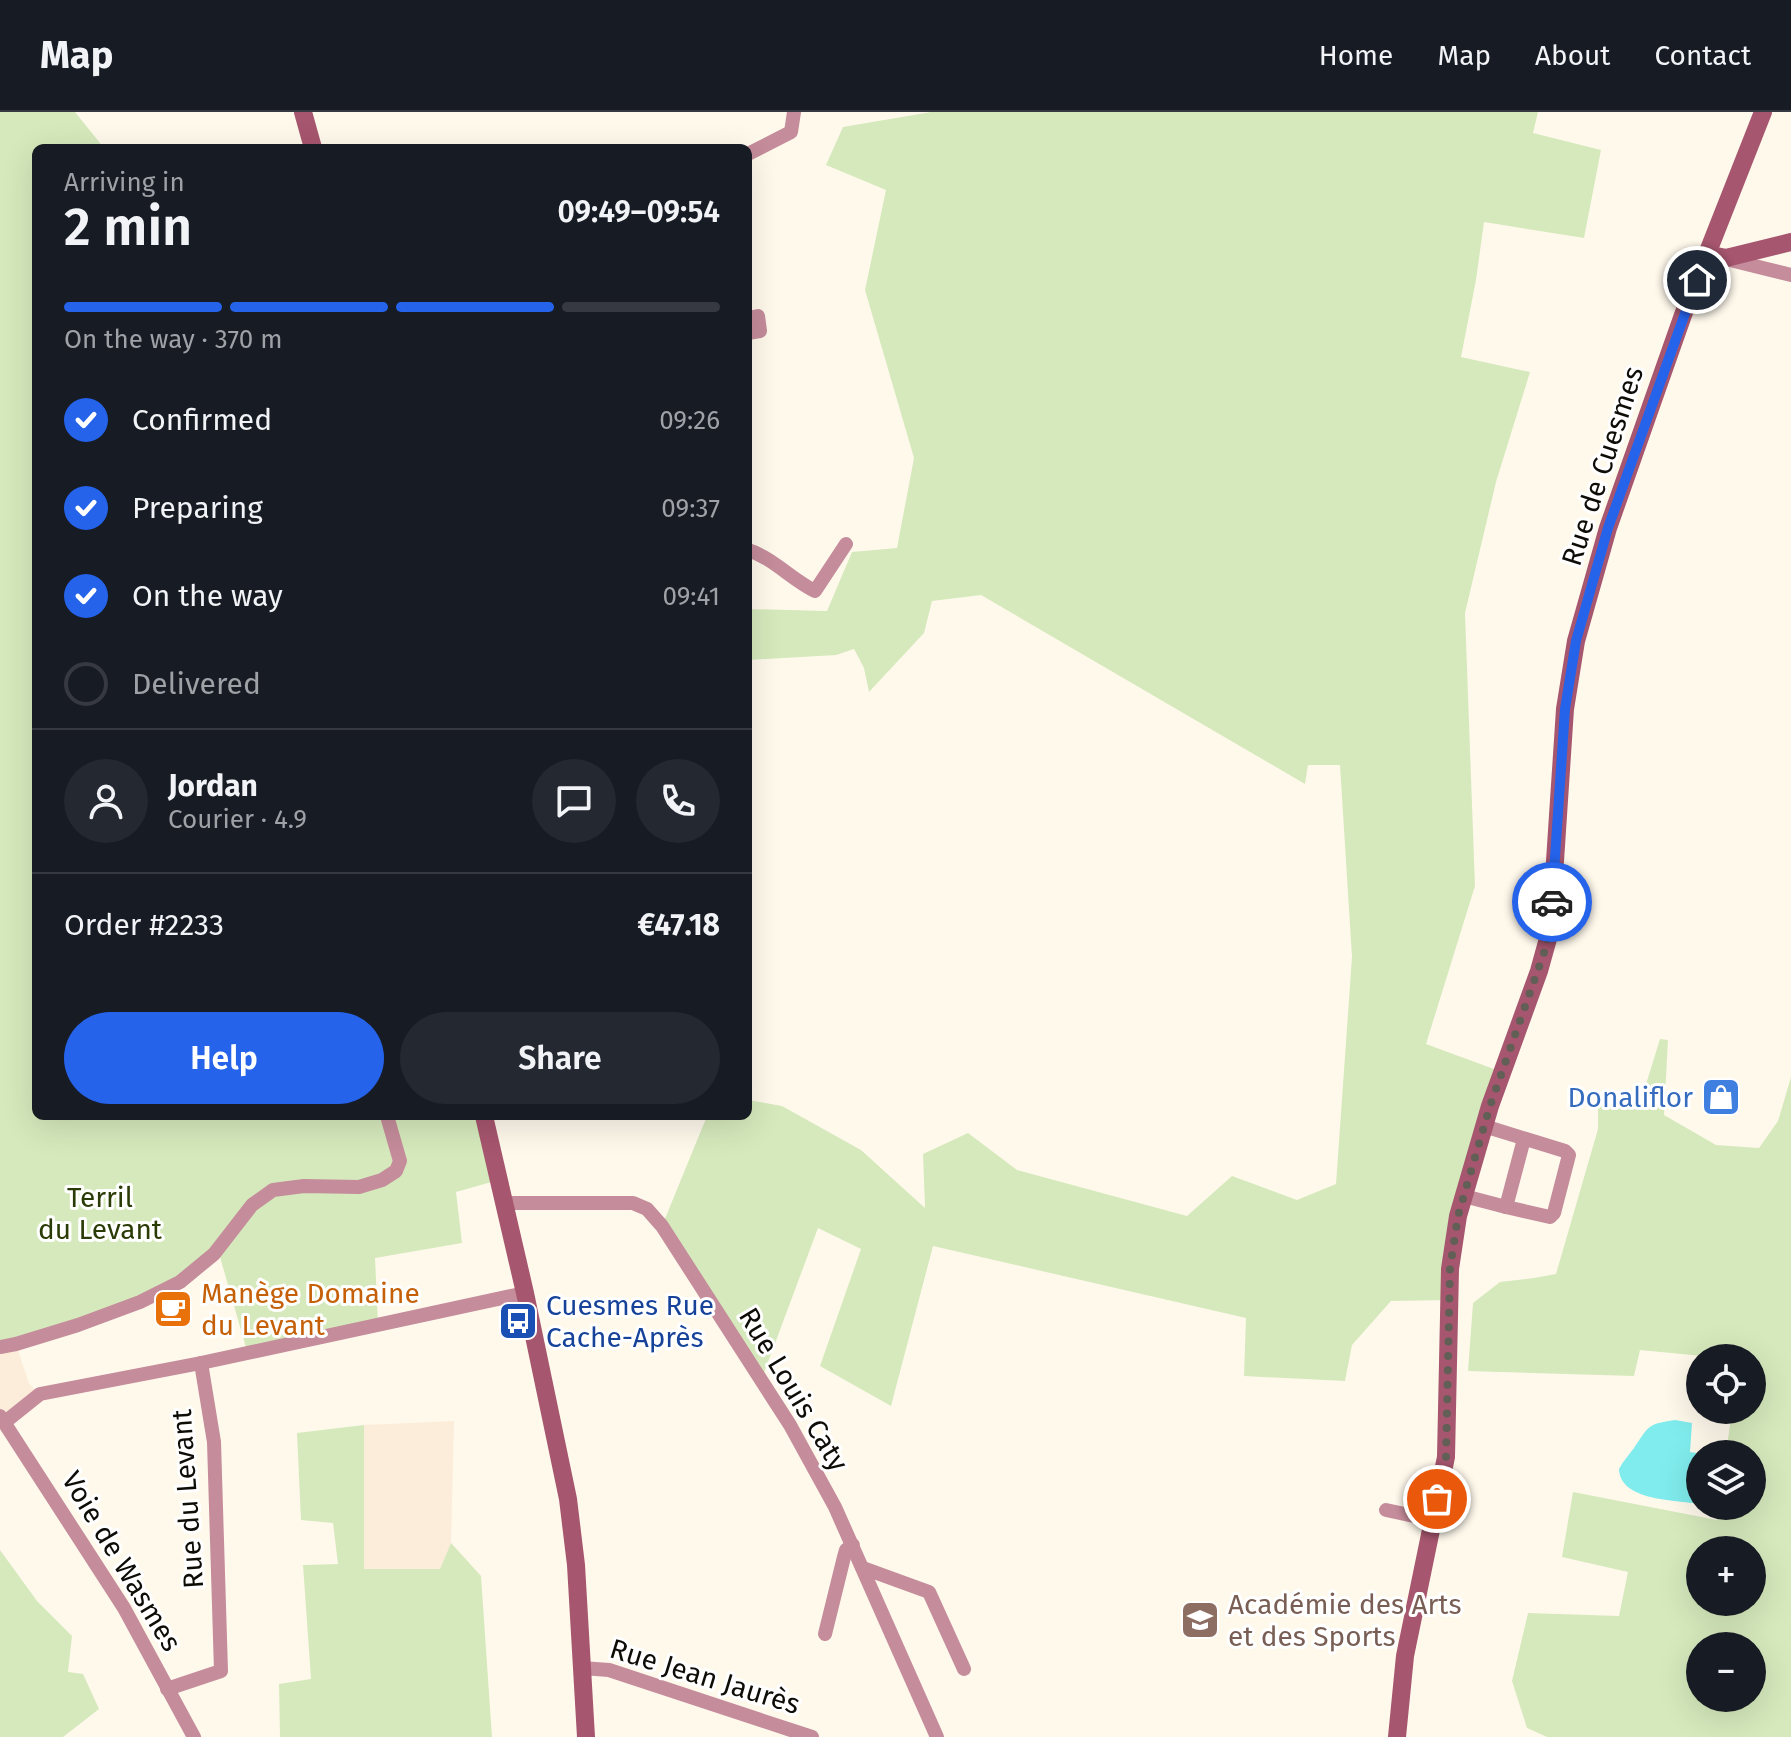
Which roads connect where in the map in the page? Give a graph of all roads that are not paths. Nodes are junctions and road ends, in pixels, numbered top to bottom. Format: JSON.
{"nodes":[{"id":1,"x":303,"y":112,"type":"edge"},
{"id":2,"x":794,"y":112,"type":"edge"},
{"id":3,"x":1763,"y":112,"type":"edge"},
{"id":4,"x":312,"y":144,"type":"edge"},
{"id":5,"x":752,"y":152,"type":"edge"},
{"id":6,"x":1790,"y":242,"type":"edge"},
{"id":7,"x":1717,"y":256,"type":"junction"},
{"id":8,"x":1786,"y":274,"type":"edge"},
{"id":9,"x":752,"y":317,"type":"edge"},
{"id":10,"x":752,"y":332,"type":"edge"},
{"id":11,"x":846,"y":544,"type":"dead end"},
{"id":12,"x":752,"y":552,"type":"edge"},
{"id":13,"x":388,"y":1120,"type":"edge"},
{"id":14,"x":485,"y":1120,"type":"edge"},
{"id":15,"x":1484,"y":1126,"type":"junction"},
{"id":16,"x":1524,"y":1139,"type":"junction"},
{"id":17,"x":607,"y":1194,"type":"dead end"},
{"id":18,"x":1464,"y":1196,"type":"junction"},
{"id":19,"x":504,"y":1203,"type":"junction"},
{"id":20,"x":543,"y":1203,"type":"junction"},
{"id":21,"x":1506,"y":1207,"type":"junction"},
{"id":22,"x":525,"y":1293,"type":"junction"},
{"id":23,"x":0,"y":1347,"type":"edge"},
{"id":24,"x":201,"y":1363,"type":"junction"},
{"id":25,"x":2,"y":1419,"type":"edge"},
{"id":26,"x":1386,"y":1510,"type":"dead end"},
{"id":27,"x":1433,"y":1520,"type":"junction"},
{"id":28,"x":853,"y":1545,"type":"junction"},
{"id":29,"x":863,"y":1568,"type":"junction"},
{"id":30,"x":825,"y":1634,"type":"dead end"},
{"id":31,"x":582,"y":1668,"type":"junction"},
{"id":32,"x":964,"y":1669,"type":"dead end"},
{"id":33,"x":167,"y":1689,"type":"junction"},
{"id":34,"x":194,"y":1737,"type":"edge"},
{"id":35,"x":586,"y":1737,"type":"edge"},
{"id":36,"x":812,"y":1737,"type":"edge"},
{"id":37,"x":937,"y":1737,"type":"edge"},
{"id":38,"x":1397,"y":1737,"type":"edge"}],
"edges":[{"from":1,"to":4,"type":"street"},
{"from":2,"to":5,"type":"street"},
{"from":3,"to":7,"type":"street","name":"Rue de Cuesmes"},
{"from":6,"to":7,"type":"street"},
{"from":6,"to":8,"type":"street"},
{"from":7,"to":8,"type":"street"},
{"from":7,"to":15,"type":"street","name":"Rue de Cuesmes"},
{"from":9,"to":10,"type":"street"},
{"from":11,"to":12,"type":"street"},
{"from":13,"to":23,"type":"street"},
{"from":14,"to":19,"type":"street"},
{"from":15,"to":16,"type":"street"},
{"from":15,"to":18,"type":"street","name":"Rue de Cuesmes"},
{"from":16,"to":21,"type":"street"},
{"from":16,"to":21,"type":"street"},
{"from":17,"to":20,"type":"street"},
{"from":18,"to":21,"type":"street"},
{"from":18,"to":27,"type":"street","name":"Rue de Cuesmes"},
{"from":19,"to":20,"type":"street","name":"Rue Louis Caty"},
{"from":19,"to":22,"type":"street"},
{"from":20,"to":28,"type":"street","name":"Rue Louis Caty"},
{"from":22,"to":24,"type":"street"},
{"from":22,"to":31,"type":"street"},
{"from":24,"to":25,"type":"street"},
{"from":24,"to":33,"type":"street","name":"Rue du Levant"},
{"from":25,"to":33,"type":"street","name":"Voie de Wasmes"},
{"from":26,"to":27,"type":"street"},
{"from":27,"to":38,"type":"street","name":"Rue de Cuesmes"},
{"from":28,"to":29,"type":"street","name":"Rue Louis Caty"},
{"from":28,"to":30,"type":"street"},
{"from":29,"to":32,"type":"street"},
{"from":29,"to":37,"type":"street","name":"Rue Louis Caty"},
{"from":31,"to":35,"type":"street"},
{"from":31,"to":36,"type":"street","name":"Rue Jean Jaurès"},
{"from":33,"to":34,"type":"street","name":"Voie de Wasmes"}]}
